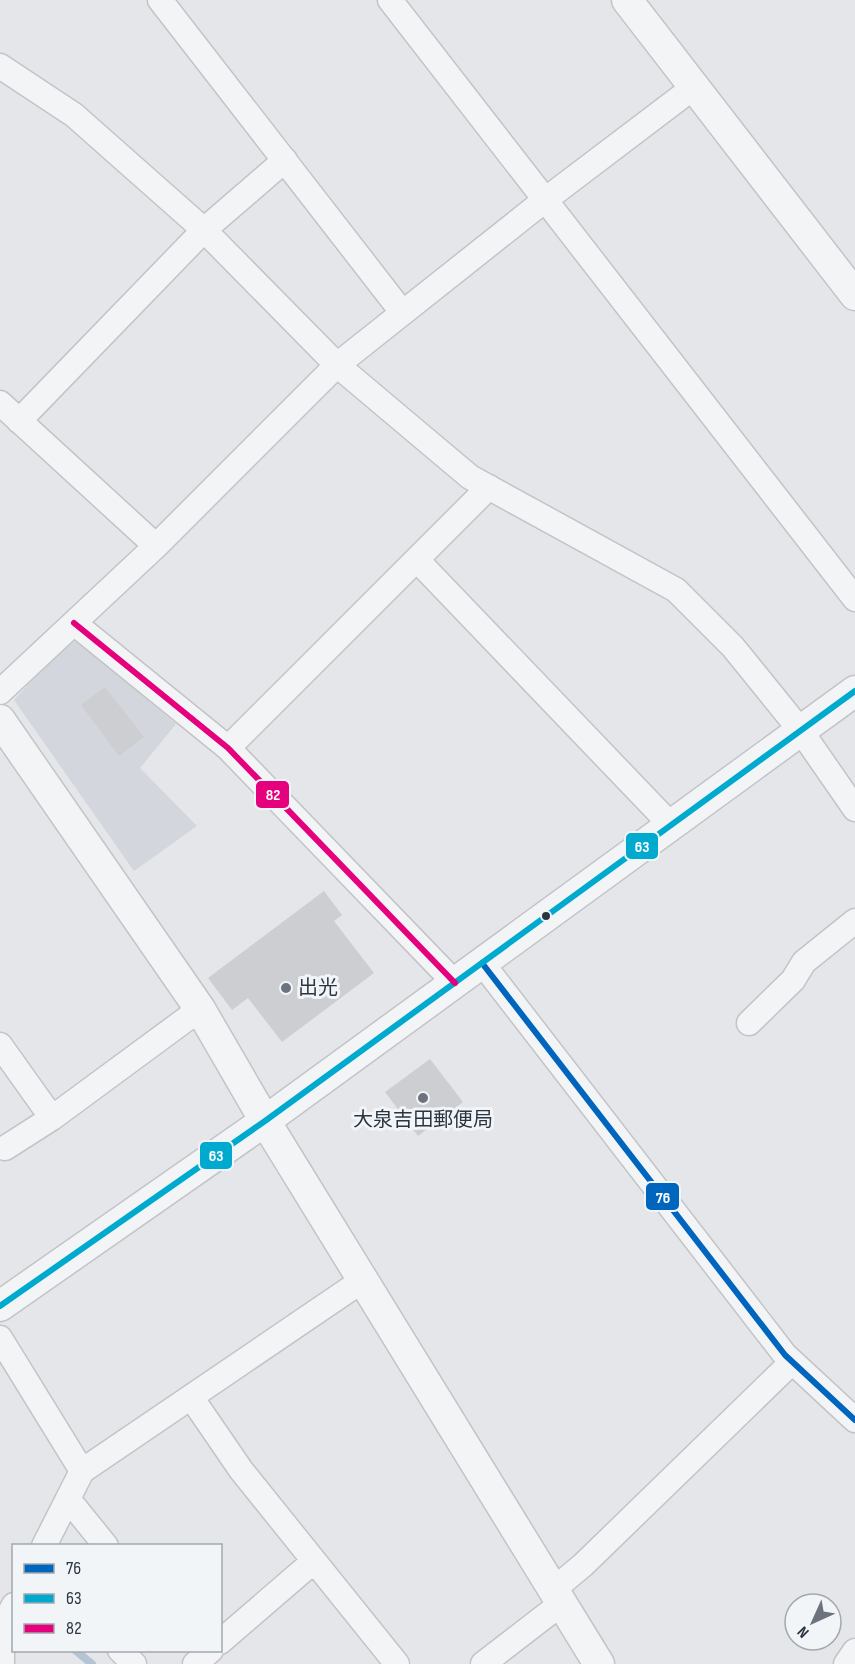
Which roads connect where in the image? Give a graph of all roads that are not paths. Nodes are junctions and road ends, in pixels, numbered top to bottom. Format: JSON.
{"nodes":[{"id":1,"x":160,"y":0,"type":"edge"},
{"id":2,"x":390,"y":0,"type":"edge"},
{"id":3,"x":627,"y":0,"type":"edge"},
{"id":4,"x":0,"y":66,"type":"edge"},
{"id":5,"x":694,"y":87,"type":"junction"},
{"id":6,"x":285,"y":160,"type":"junction"},
{"id":7,"x":545,"y":200,"type":"junction"},
{"id":8,"x":204,"y":230,"type":"junction"},
{"id":9,"x":855,"y":294,"type":"edge"},
{"id":10,"x":402,"y":312,"type":"junction"},
{"id":11,"x":337,"y":365,"type":"junction"},
{"id":12,"x":0,"y":403,"type":"edge"},
{"id":13,"x":20,"y":421,"type":"junction"},
{"id":14,"x":489,"y":487,"type":"junction"},
{"id":15,"x":156,"y":546,"type":"junction"},
{"id":16,"x":417,"y":560,"type":"junction"},
{"id":17,"x":855,"y":599,"type":"edge"},
{"id":18,"x":74,"y":623,"type":"junction"},
{"id":19,"x":855,"y":691,"type":"edge"},
{"id":20,"x":0,"y":692,"type":"edge"},
{"id":21,"x":0,"y":720,"type":"edge"},
{"id":22,"x":801,"y":731,"type":"junction"},
{"id":23,"x":228,"y":748,"type":"junction"},
{"id":24,"x":855,"y":809,"type":"edge"},
{"id":25,"x":671,"y":825,"type":"junction"},
{"id":26,"x":855,"y":921,"type":"edge"},
{"id":27,"x":482,"y":963,"type":"junction"},
{"id":28,"x":455,"y":983,"type":"junction"},
{"id":29,"x":200,"y":1009,"type":"junction"},
{"id":30,"x":749,"y":1023,"type":"dead end"},
{"id":31,"x":0,"y":1045,"type":"edge"},
{"id":32,"x":52,"y":1118,"type":"junction"},
{"id":33,"x":265,"y":1122,"type":"junction"},
{"id":34,"x":5,"y":1148,"type":"dead end"},
{"id":35,"x":363,"y":1280,"type":"junction"},
{"id":36,"x":0,"y":1306,"type":"edge"},
{"id":37,"x":0,"y":1338,"type":"edge"},
{"id":38,"x":792,"y":1362,"type":"junction"},
{"id":39,"x":191,"y":1397,"type":"junction"},
{"id":40,"x":855,"y":1420,"type":"edge"},
{"id":41,"x":82,"y":1471,"type":"junction"},
{"id":42,"x":68,"y":1498,"type":"junction"},
{"id":43,"x":45,"y":1544,"type":"edge"},
{"id":44,"x":105,"y":1544,"type":"edge"},
{"id":45,"x":314,"y":1561,"type":"junction"},
{"id":46,"x":557,"y":1597,"type":"junction"},
{"id":47,"x":7,"y":1617,"type":"edge"},
{"id":48,"x":222,"y":1640,"type":"edge"},
{"id":49,"x":122,"y":1652,"type":"edge"},
{"id":50,"x":209,"y":1652,"type":"edge"},
{"id":51,"x":855,"y":1652,"type":"edge"},
{"id":52,"x":2,"y":1662,"type":"edge"},
{"id":53,"x":134,"y":1664,"type":"edge"},
{"id":54,"x":195,"y":1664,"type":"edge"},
{"id":55,"x":397,"y":1664,"type":"edge"},
{"id":56,"x":483,"y":1664,"type":"edge"},
{"id":57,"x":599,"y":1664,"type":"edge"},
{"id":58,"x":846,"y":1664,"type":"edge"}],
"edges":[{"from":1,"to":6,"type":"street"},
{"from":2,"to":7,"type":"street"},
{"from":3,"to":5,"type":"street"},
{"from":4,"to":8,"type":"street"},
{"from":5,"to":7,"type":"street"},
{"from":5,"to":9,"type":"street"},
{"from":6,"to":8,"type":"street"},
{"from":6,"to":10,"type":"street"},
{"from":7,"to":10,"type":"street"},
{"from":7,"to":17,"type":"street"},
{"from":8,"to":11,"type":"street"},
{"from":8,"to":13,"type":"street"},
{"from":10,"to":11,"type":"street"},
{"from":11,"to":14,"type":"street"},
{"from":11,"to":15,"type":"street"},
{"from":12,"to":13,"type":"street"},
{"from":13,"to":15,"type":"street"},
{"from":14,"to":16,"type":"street"},
{"from":14,"to":22,"type":"street"},
{"from":15,"to":18,"type":"street"},
{"from":16,"to":23,"type":"street"},
{"from":16,"to":25,"type":"street"},
{"from":18,"to":20,"type":"street"},
{"from":18,"to":23,"type":"street"},
{"from":19,"to":22,"type":"street"},
{"from":21,"to":29,"type":"street"},
{"from":22,"to":24,"type":"street"},
{"from":22,"to":25,"type":"street"},
{"from":23,"to":28,"type":"street"},
{"from":25,"to":27,"type":"street"},
{"from":26,"to":30,"type":"street"},
{"from":27,"to":28,"type":"street"},
{"from":27,"to":38,"type":"street"},
{"from":28,"to":33,"type":"street"},
{"from":29,"to":32,"type":"street"},
{"from":29,"to":33,"type":"street"},
{"from":31,"to":32,"type":"street"},
{"from":32,"to":34,"type":"street"},
{"from":33,"to":35,"type":"street"},
{"from":33,"to":36,"type":"street"},
{"from":35,"to":39,"type":"street"},
{"from":35,"to":46,"type":"street"},
{"from":37,"to":41,"type":"street"},
{"from":38,"to":40,"type":"street"},
{"from":38,"to":46,"type":"street"},
{"from":39,"to":41,"type":"street"},
{"from":39,"to":45,"type":"street"},
{"from":41,"to":42,"type":"street"},
{"from":42,"to":43,"type":"street"},
{"from":42,"to":44,"type":"street"},
{"from":45,"to":48,"type":"street"},
{"from":45,"to":55,"type":"street"},
{"from":46,"to":56,"type":"street"},
{"from":46,"to":57,"type":"street"},
{"from":47,"to":52,"type":"street"},
{"from":49,"to":53,"type":"street"},
{"from":50,"to":54,"type":"street"},
{"from":51,"to":58,"type":"street"}]}
